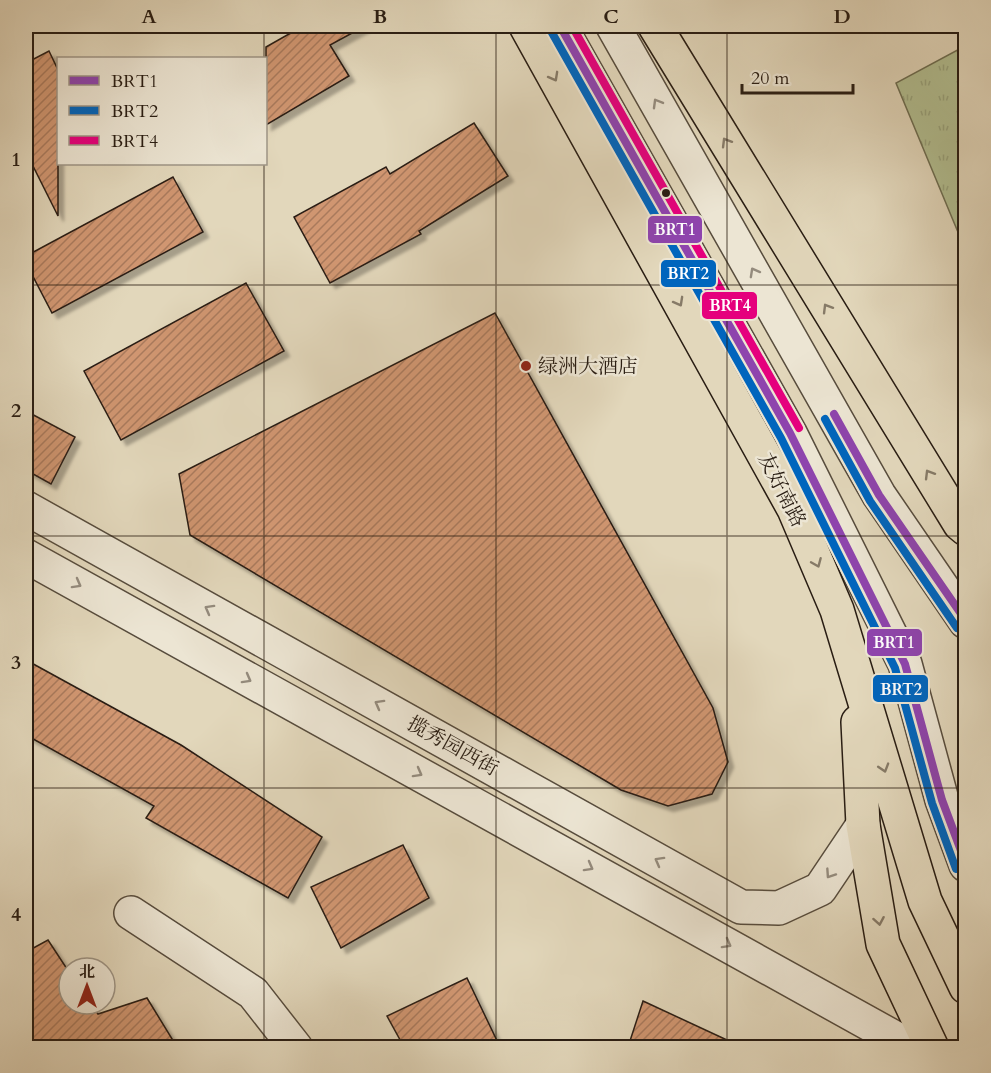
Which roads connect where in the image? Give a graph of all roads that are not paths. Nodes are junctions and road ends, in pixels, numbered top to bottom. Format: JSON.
{"nodes":[{"id":1,"x":526,"y":26,"type":"edge"},
{"id":2,"x":560,"y":26,"type":"edge"},
{"id":3,"x":613,"y":26,"type":"edge"},
{"id":4,"x":655,"y":26,"type":"edge"},
{"id":5,"x":26,"y":508,"type":"edge"},
{"id":6,"x":966,"y":529,"type":"edge"},
{"id":7,"x":26,"y":556,"type":"edge"},
{"id":8,"x":966,"y":622,"type":"edge"},
{"id":9,"x":856,"y":675,"type":"junction"},
{"id":10,"x":863,"y":825,"type":"junction"},
{"id":11,"x":966,"y":865,"type":"edge"},
{"id":12,"x":131,"y":914,"type":"dead end"},
{"id":13,"x":966,"y":987,"type":"edge"},
{"id":14,"x":296,"y":1047,"type":"edge"},
{"id":15,"x":913,"y":1047,"type":"edge"},
{"id":16,"x":932,"y":1047,"type":"edge"}],
"edges":[{"from":1,"to":9,"type":"main road","name":"友好南路","one_way":true},
{"from":2,"to":11,"type":"street"},
{"from":8,"to":3,"type":"street","one_way":true},
{"from":6,"to":4,"type":"main road","one_way":true},
{"from":10,"to":5,"type":"street","name":"揽秀园西街","one_way":true},
{"from":7,"to":15,"type":"street","name":"揽秀园西街","one_way":true},
{"from":9,"to":10,"type":"main road"},
{"from":9,"to":13,"type":"main road","name":"友好南路","one_way":true},
{"from":10,"to":16,"type":"main road","one_way":true},
{"from":12,"to":14,"type":"street"}]}
